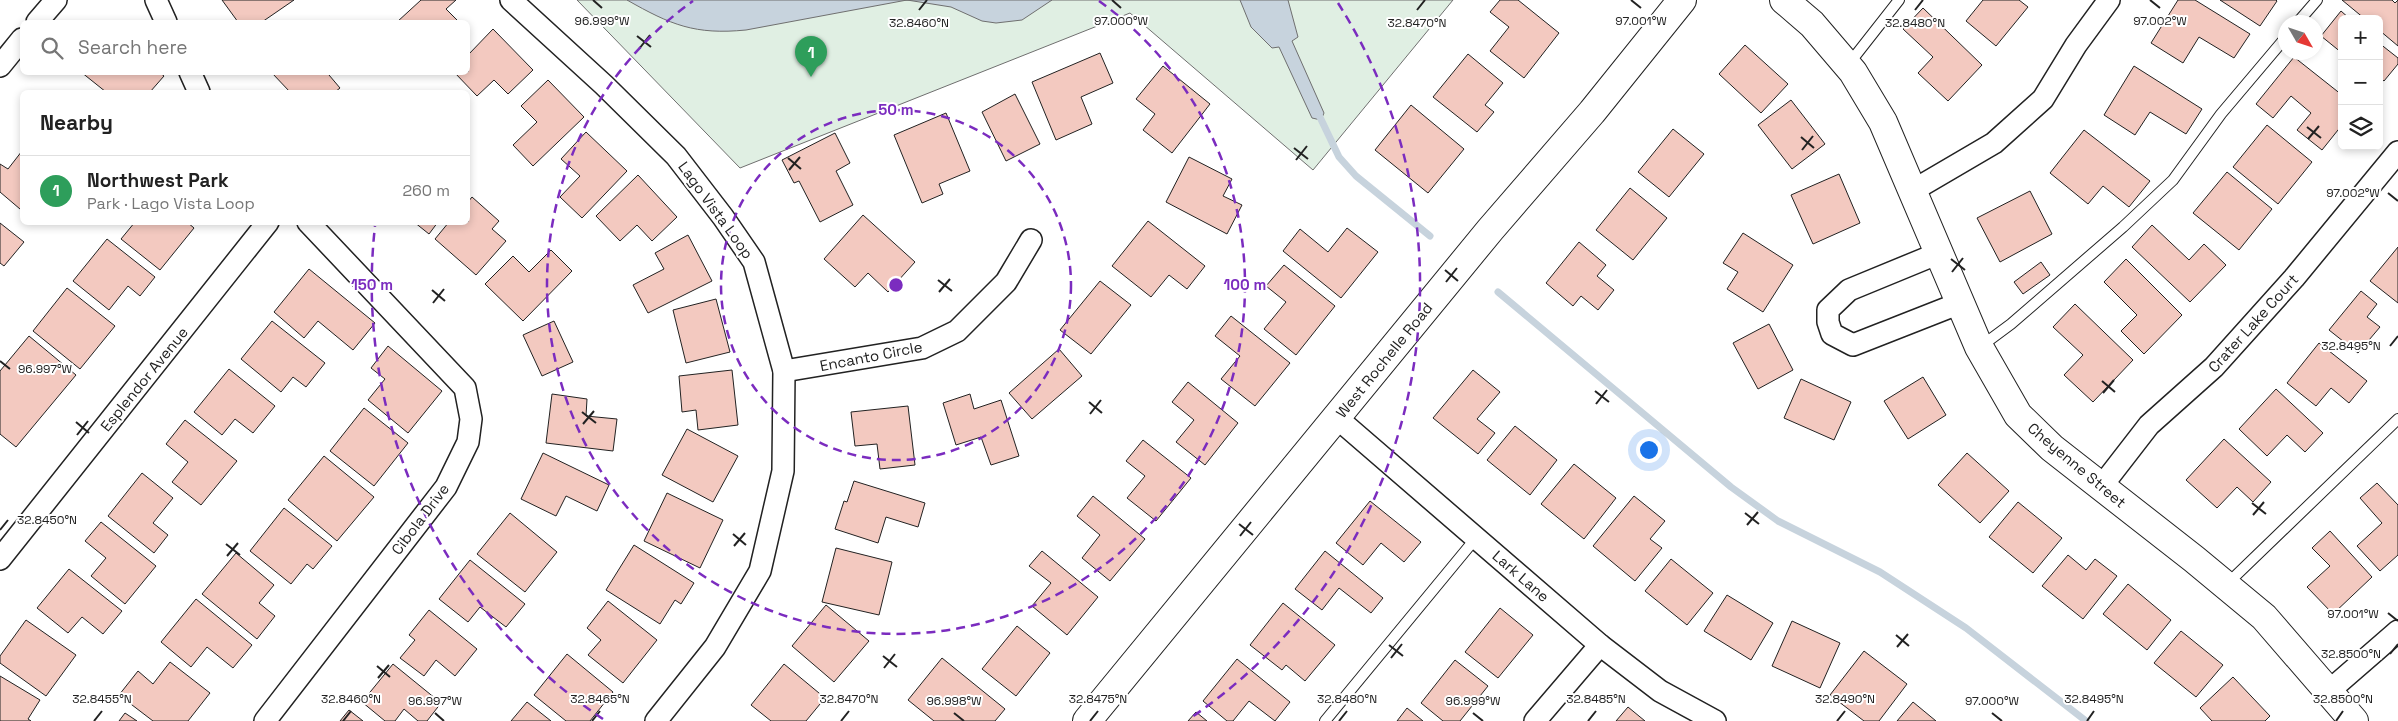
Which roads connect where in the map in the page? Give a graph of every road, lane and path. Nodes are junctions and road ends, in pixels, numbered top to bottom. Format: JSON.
{"nodes":[{"id":1,"x":56,"y":0,"type":"edge"},
{"id":2,"x":156,"y":0,"type":"edge"},
{"id":3,"x":511,"y":0,"type":"edge"},
{"id":4,"x":1682,"y":0,"type":"edge"},
{"id":5,"x":1784,"y":0,"type":"edge"},
{"id":6,"x":1899,"y":0,"type":"edge"},
{"id":7,"x":2109,"y":0,"type":"edge"},
{"id":8,"x":2317,"y":0,"type":"edge"},
{"id":9,"x":2304,"y":15,"type":"edge"},
{"id":10,"x":39,"y":20,"type":"edge"},
{"id":11,"x":165,"y":20,"type":"edge"},
{"id":12,"x":20,"y":41,"type":"edge"},
{"id":13,"x":2278,"y":46,"type":"edge"},
{"id":14,"x":0,"y":66,"type":"edge"},
{"id":15,"x":1847,"y":66,"type":"junction"},
{"id":16,"x":192,"y":75,"type":"edge"},
{"id":17,"x":199,"y":90,"type":"edge"},
{"id":18,"x":2398,"y":152,"type":"edge"},
{"id":19,"x":1912,"y":190,"type":"junction"},
{"id":20,"x":266,"y":225,"type":"edge"},
{"id":21,"x":311,"y":225,"type":"edge"},
{"id":22,"x":1031,"y":240,"type":"dead end"},
{"id":23,"x":1939,"y":253,"type":"junction"},
{"id":24,"x":1960,"y":303,"type":"junction"},
{"id":25,"x":1979,"y":347,"type":"junction"},
{"id":26,"x":784,"y":371,"type":"junction"},
{"id":27,"x":1337,"y":418,"type":"junction"},
{"id":28,"x":2398,"y":419,"type":"edge"},
{"id":29,"x":2101,"y":487,"type":"junction"},
{"id":30,"x":1476,"y":538,"type":"junction"},
{"id":31,"x":0,"y":559,"type":"edge"},
{"id":32,"x":2226,"y":585,"type":"junction"},
{"id":33,"x":2398,"y":631,"type":"edge"},
{"id":34,"x":1600,"y":645,"type":"junction"},
{"id":35,"x":2329,"y":692,"type":"junction"},
{"id":36,"x":265,"y":721,"type":"edge"},
{"id":37,"x":656,"y":721,"type":"edge"},
{"id":38,"x":1087,"y":721,"type":"edge"},
{"id":39,"x":1325,"y":721,"type":"edge"},
{"id":40,"x":1535,"y":721,"type":"edge"},
{"id":41,"x":1715,"y":721,"type":"edge"},
{"id":42,"x":2354,"y":721,"type":"edge"}],
"edges":[{"from":1,"to":10,"type":"street"},
{"from":2,"to":11,"type":"street"},
{"from":3,"to":26,"type":"street","name":"Lago Vista Loop"},
{"from":4,"to":27,"type":"street","name":"West Rochelle Road"},
{"from":5,"to":15,"type":"street","name":"Cheyenne Street"},
{"from":6,"to":15,"type":"lane"},
{"from":7,"to":19,"type":"street"},
{"from":8,"to":9,"type":"lane"},
{"from":12,"to":14,"type":"street"},
{"from":13,"to":25,"type":"lane"},
{"from":15,"to":19,"type":"street","name":"Cheyenne Street"},
{"from":16,"to":17,"type":"street"},
{"from":18,"to":29,"type":"street","name":"Crater Lake Court"},
{"from":19,"to":23,"type":"street","name":"Cheyenne Street"},
{"from":20,"to":31,"type":"street","name":"Esplendor Avenue"},
{"from":21,"to":36,"type":"street","name":"Cibola Drive"},
{"from":22,"to":26,"type":"street","name":"Encanto Circle"},
{"from":23,"to":24,"type":"street","name":"Cheyenne Street"},
{"from":23,"to":24,"type":"street"},
{"from":24,"to":25,"type":"street","name":"Cheyenne Street"},
{"from":25,"to":29,"type":"street","name":"Cheyenne Street"},
{"from":26,"to":37,"type":"street","name":"Lago Vista Loop"},
{"from":27,"to":30,"type":"street","name":"Lark Lane"},
{"from":27,"to":38,"type":"street","name":"West Rochelle Road"},
{"from":28,"to":32,"type":"lane"},
{"from":29,"to":32,"type":"street","name":"Cheyenne Street"},
{"from":30,"to":34,"type":"street","name":"Lark Lane"},
{"from":30,"to":39,"type":"lane"},
{"from":32,"to":35,"type":"street","name":"Cheyenne Street"},
{"from":33,"to":35,"type":"street"},
{"from":34,"to":40,"type":"street"},
{"from":34,"to":41,"type":"street","name":"Lark Lane"},
{"from":35,"to":42,"type":"street","name":"Cheyenne Street"}]}
